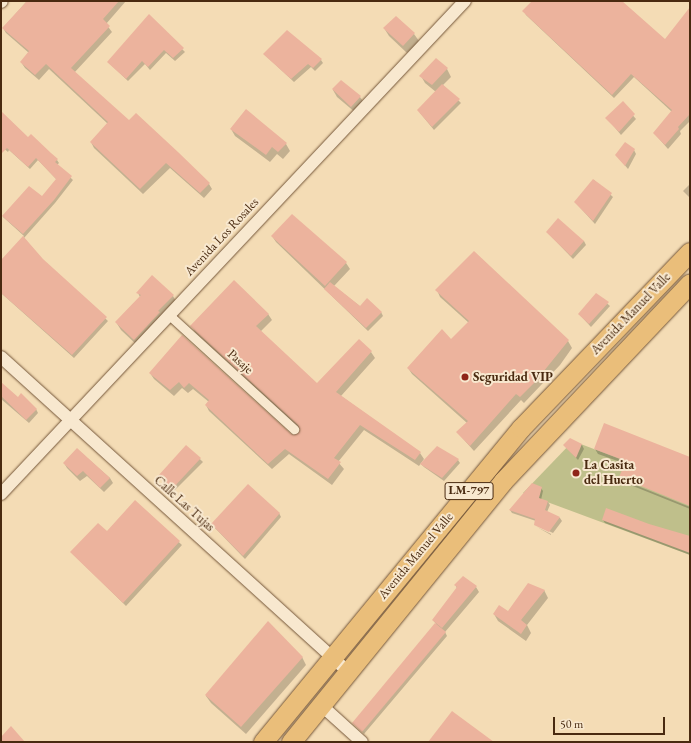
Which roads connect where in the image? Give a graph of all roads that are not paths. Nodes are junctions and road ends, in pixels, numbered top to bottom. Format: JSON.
{"nodes":[{"id":1,"x":464,"y":1,"type":"edge"},
{"id":2,"x":690,"y":252,"type":"edge"},
{"id":3,"x":690,"y":283,"type":"edge"},
{"id":4,"x":168,"y":314,"type":"junction"},
{"id":5,"x":1,"y":357,"type":"edge"},
{"id":6,"x":70,"y":419,"type":"junction"},
{"id":7,"x":294,"y":429,"type":"dead end"},
{"id":8,"x":1,"y":494,"type":"edge"},
{"id":9,"x":332,"y":658,"type":"junction"},
{"id":10,"x":348,"y":672,"type":"junction"},
{"id":11,"x":321,"y":705,"type":"junction"},
{"id":12,"x":263,"y":742,"type":"edge"},
{"id":13,"x":291,"y":742,"type":"edge"},
{"id":14,"x":362,"y":742,"type":"edge"}],
"edges":[{"from":1,"to":4,"type":"street","name":"Avenida Los Rosales"},
{"from":2,"to":9,"type":"main road","name":"Avenida Manuel Valle","number":"LM-797"},
{"from":3,"to":10,"type":"main road","name":"Avenida Manuel Valle","number":"LM-797"},
{"from":4,"to":6,"type":"street","name":"Avenida Los Rosales"},
{"from":4,"to":7,"type":"street","name":"Pasaje"},
{"from":5,"to":6,"type":"street","name":"Calle Las Tujas"},
{"from":6,"to":8,"type":"street","name":"Avenida Los Rosales"},
{"from":6,"to":9,"type":"street","name":"Calle Las Tujas"},
{"from":9,"to":10,"type":"street","name":"Calle Las Tujas"},
{"from":9,"to":12,"type":"main road","name":"Avenida Manuel Valle","number":"LM-797"},
{"from":10,"to":11,"type":"main road","name":"Avenida Manuel Valle","number":"LM-797"},
{"from":11,"to":13,"type":"main road","name":"Avenida Manuel Valle","number":"LM-797"},
{"from":11,"to":14,"type":"street"}]}
